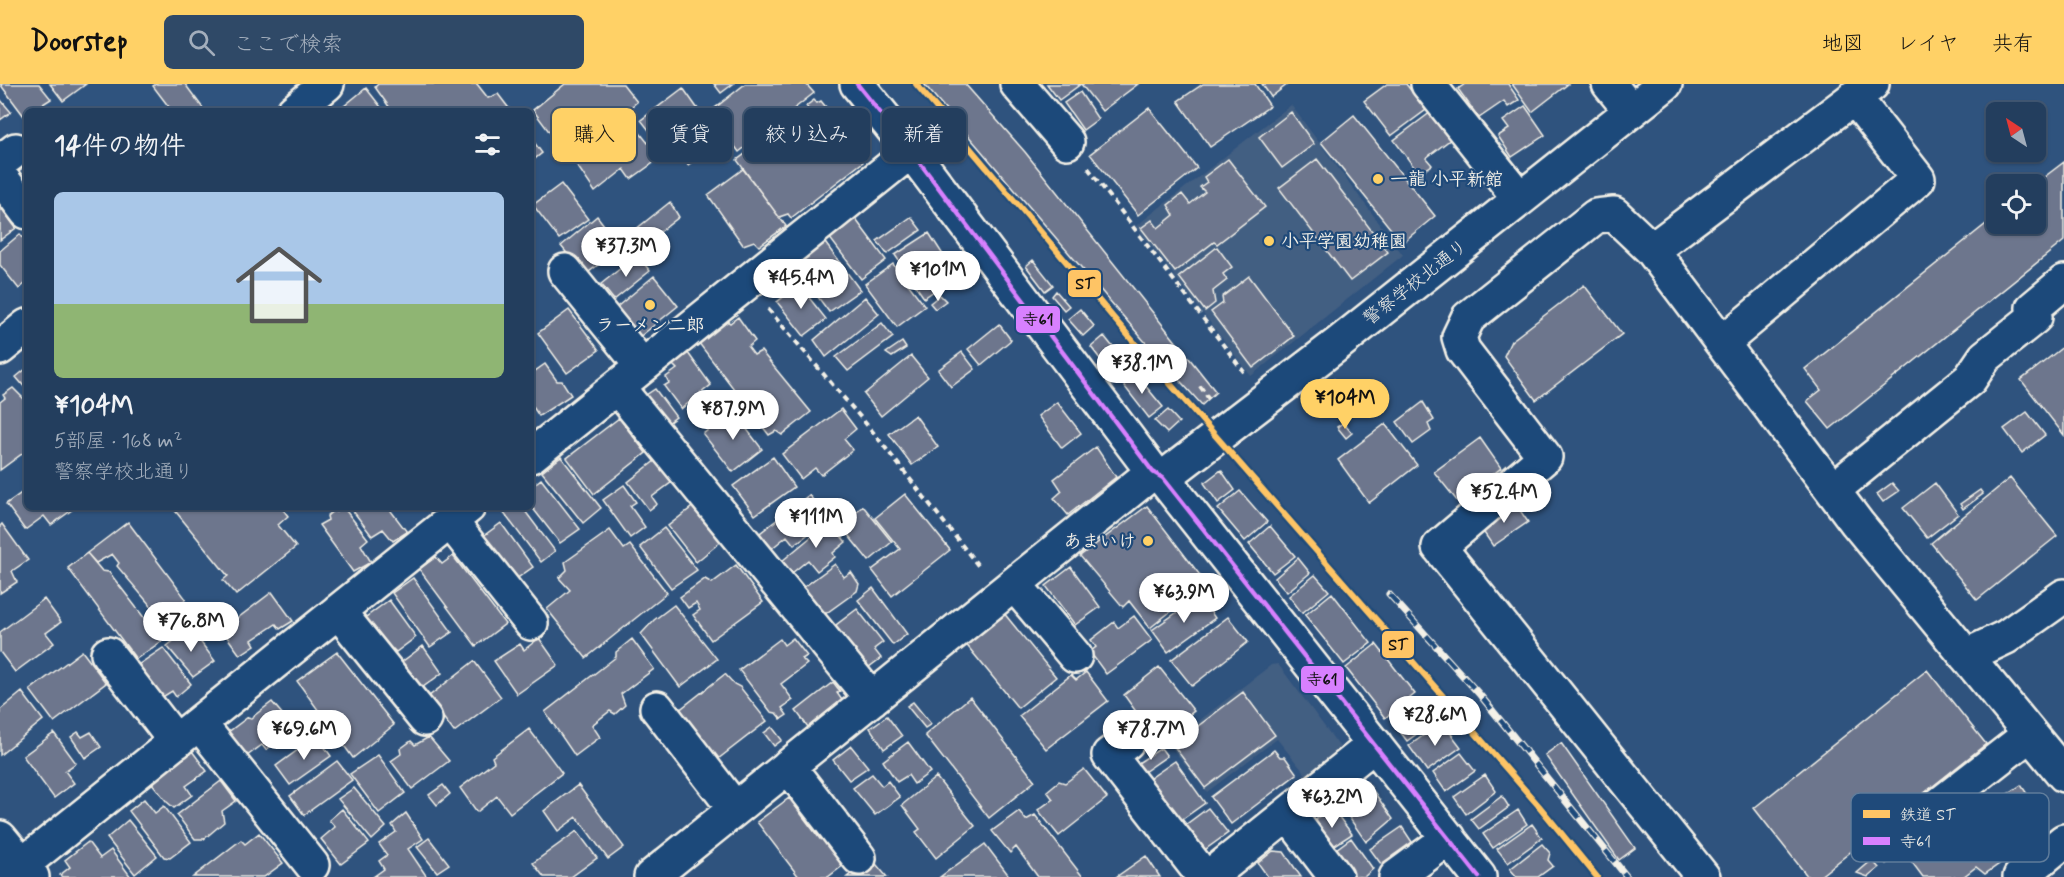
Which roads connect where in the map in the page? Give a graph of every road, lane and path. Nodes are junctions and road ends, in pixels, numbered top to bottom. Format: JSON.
{"nodes":[{"id":1,"x":327,"y":84,"type":"edge"},
{"id":2,"x":857,"y":84,"type":"edge"},
{"id":3,"x":1017,"y":84,"type":"edge"},
{"id":4,"x":1428,"y":84,"type":"edge"},
{"id":5,"x":1609,"y":84,"type":"edge"},
{"id":6,"x":1665,"y":84,"type":"edge"},
{"id":7,"x":1863,"y":91,"type":"edge"},
{"id":8,"x":298,"y":108,"type":"edge"},
{"id":9,"x":1631,"y":111,"type":"junction"},
{"id":10,"x":882,"y":115,"type":"edge"},
{"id":11,"x":1067,"y":142,"type":"joint"},
{"id":12,"x":5,"y":162,"type":"edge"},
{"id":13,"x":897,"y":162,"type":"edge"},
{"id":14,"x":919,"y":162,"type":"edge"},
{"id":15,"x":1520,"y":199,"type":"junction"},
{"id":16,"x":24,"y":205,"type":"edge"},
{"id":17,"x":1652,"y":250,"type":"junction"},
{"id":18,"x":566,"y":271,"type":"dead end"},
{"id":19,"x":2064,"y":282,"type":"edge"},
{"id":20,"x":746,"y":283,"type":"junction"},
{"id":21,"x":24,"y":328,"type":"edge"},
{"id":22,"x":1722,"y":343,"type":"junction"},
{"id":23,"x":0,"y":348,"type":"edge"},
{"id":24,"x":642,"y":366,"type":"junction"},
{"id":25,"x":1244,"y":373,"type":"dead end"},
{"id":26,"x":616,"y":387,"type":"junction"},
{"id":27,"x":534,"y":454,"type":"edge"},
{"id":28,"x":1158,"y":475,"type":"junction"},
{"id":29,"x":1833,"y":490,"type":"junction"},
{"id":30,"x":459,"y":514,"type":"edge"},
{"id":31,"x":1008,"y":589,"type":"junction"},
{"id":32,"x":2064,"y":596,"type":"edge"},
{"id":33,"x":338,"y":611,"type":"junction"},
{"id":34,"x":531,"y":622,"type":"dead end"},
{"id":35,"x":108,"y":654,"type":"dead end"},
{"id":36,"x":1075,"y":656,"type":"dead end"},
{"id":37,"x":1966,"y":656,"type":"junction"},
{"id":38,"x":872,"y":699,"type":"junction"},
{"id":39,"x":657,"y":708,"type":"dead end"},
{"id":40,"x":425,"y":719,"type":"dead end"},
{"id":41,"x":187,"y":732,"type":"junction"},
{"id":42,"x":2030,"y":734,"type":"junction"},
{"id":43,"x":1127,"y":742,"type":"dead end"},
{"id":44,"x":1375,"y":744,"type":"junction"},
{"id":45,"x":788,"y":766,"type":"junction"},
{"id":46,"x":2064,"y":775,"type":"edge"},
{"id":47,"x":1953,"y":793,"type":"edge"},
{"id":48,"x":735,"y":809,"type":"junction"},
{"id":49,"x":1288,"y":814,"type":"junction"},
{"id":50,"x":0,"y":838,"type":"edge"},
{"id":51,"x":1449,"y":838,"type":"junction"},
{"id":52,"x":2064,"y":841,"type":"edge"},
{"id":53,"x":2049,"y":853,"type":"edge"},
{"id":54,"x":859,"y":858,"type":"dead end"},
{"id":55,"x":2038,"y":862,"type":"edge"},
{"id":56,"x":312,"y":865,"type":"dead end"},
{"id":57,"x":20,"y":873,"type":"edge"},
{"id":58,"x":651,"y":877,"type":"edge"},
{"id":59,"x":1209,"y":877,"type":"edge"},
{"id":60,"x":1336,"y":877,"type":"edge"},
{"id":61,"x":1396,"y":877,"type":"edge"},
{"id":62,"x":1479,"y":877,"type":"edge"},
{"id":63,"x":1703,"y":877,"type":"edge"},
{"id":64,"x":2020,"y":877,"type":"edge"}],
"edges":[{"from":1,"to":8,"type":"street"},
{"from":2,"to":10,"type":"street"},
{"from":3,"to":11,"type":"street"},
{"from":4,"to":15,"type":"street"},
{"from":5,"to":9,"type":"street"},
{"from":6,"to":9,"type":"street","name":"警察学校北通り"},
{"from":7,"to":17,"type":"street"},
{"from":7,"to":22,"type":"street"},
{"from":9,"to":15,"type":"street","name":"警察学校北通り"},
{"from":11,"to":25,"type":"path"},
{"from":12,"to":16,"type":"street"},
{"from":13,"to":20,"type":"street"},
{"from":14,"to":28,"type":"street"},
{"from":15,"to":28,"type":"street","name":"警察学校北通り"},
{"from":17,"to":22,"type":"street"},
{"from":17,"to":63,"type":"street"},
{"from":18,"to":24,"type":"street"},
{"from":19,"to":29,"type":"street"},
{"from":20,"to":24,"type":"street"},
{"from":20,"to":31,"type":"path"},
{"from":21,"to":23,"type":"street"},
{"from":22,"to":29,"type":"street"},
{"from":24,"to":26,"type":"street"},
{"from":26,"to":27,"type":"street"},
{"from":26,"to":38,"type":"street"},
{"from":28,"to":31,"type":"street","name":"警察学校北通り"},
{"from":28,"to":44,"type":"street"},
{"from":29,"to":37,"type":"street"},
{"from":30,"to":33,"type":"street"},
{"from":30,"to":34,"type":"street"},
{"from":31,"to":36,"type":"street"},
{"from":31,"to":38,"type":"street","name":"警察学校北通り"},
{"from":32,"to":37,"type":"street"},
{"from":33,"to":40,"type":"street"},
{"from":33,"to":41,"type":"street"},
{"from":35,"to":41,"type":"street"},
{"from":37,"to":42,"type":"street"},
{"from":38,"to":45,"type":"street","name":"警察学校北通り"},
{"from":39,"to":48,"type":"street"},
{"from":41,"to":56,"type":"street"},
{"from":41,"to":57,"type":"street"},
{"from":42,"to":46,"type":"street"},
{"from":42,"to":47,"type":"street"},
{"from":43,"to":59,"type":"street"},
{"from":44,"to":49,"type":"street"},
{"from":44,"to":51,"type":"street"},
{"from":45,"to":48,"type":"street","name":"警察学校北通り"},
{"from":45,"to":54,"type":"street"},
{"from":48,"to":58,"type":"street","name":"警察学校北通り"},
{"from":49,"to":59,"type":"street"},
{"from":49,"to":60,"type":"street"},
{"from":50,"to":57,"type":"street"},
{"from":51,"to":61,"type":"street"},
{"from":51,"to":62,"type":"street"},
{"from":52,"to":53,"type":"street"},
{"from":55,"to":64,"type":"street"}]}
